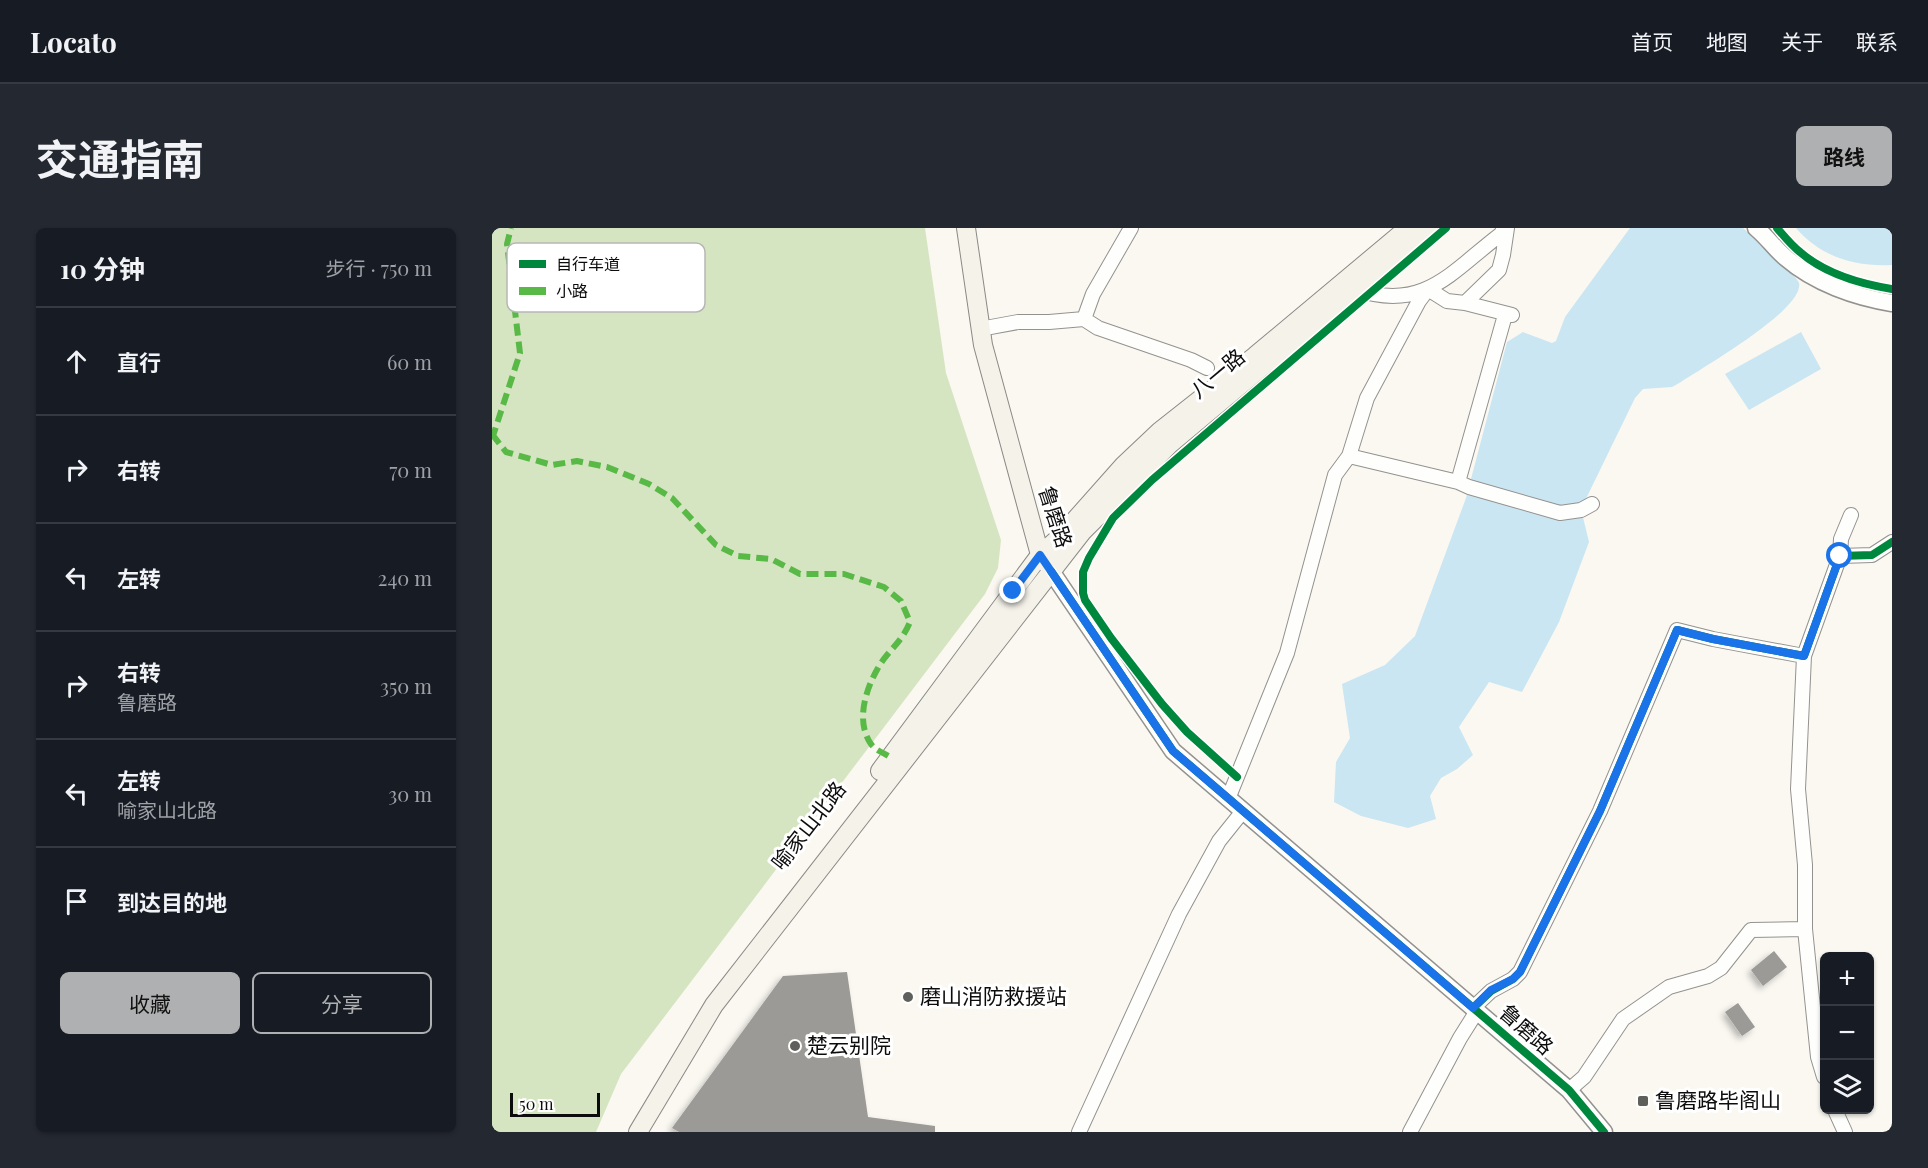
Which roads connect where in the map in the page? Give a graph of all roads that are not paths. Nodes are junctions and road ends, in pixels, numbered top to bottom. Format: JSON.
{"nodes":[{"id":1,"x":966,"y":228,"type":"edge"},
{"id":2,"x":1131,"y":228,"type":"edge"},
{"id":3,"x":1408,"y":228,"type":"edge"},
{"id":4,"x":1428,"y":228,"type":"edge"},
{"id":5,"x":1505,"y":228,"type":"edge"},
{"id":6,"x":1756,"y":228,"type":"edge"},
{"id":7,"x":1355,"y":289,"type":"junction"},
{"id":8,"x":1428,"y":289,"type":"junction"},
{"id":9,"x":1465,"y":303,"type":"junction"},
{"id":10,"x":1892,"y":303,"type":"edge"},
{"id":11,"x":1084,"y":319,"type":"junction"},
{"id":12,"x":980,"y":329,"type":"junction"},
{"id":13,"x":1206,"y":368,"type":"dead end"},
{"id":14,"x":1350,"y":456,"type":"junction"},
{"id":15,"x":1458,"y":482,"type":"junction"},
{"id":16,"x":1592,"y":504,"type":"dead end"},
{"id":17,"x":1851,"y":515,"type":"dead end"},
{"id":18,"x":1892,"y":542,"type":"edge"},
{"id":19,"x":1040,"y":555,"type":"junction"},
{"id":20,"x":1840,"y":556,"type":"junction"},
{"id":21,"x":1051,"y":571,"type":"junction"},
{"id":22,"x":1804,"y":656,"type":"junction"},
{"id":23,"x":1228,"y":799,"type":"junction"},
{"id":24,"x":1243,"y":811,"type":"junction"},
{"id":25,"x":1805,"y":929,"type":"junction"},
{"id":26,"x":1475,"y":1010,"type":"junction"},
{"id":27,"x":1820,"y":1064,"type":"edge"},
{"id":28,"x":1569,"y":1090,"type":"junction"},
{"id":29,"x":1837,"y":1114,"type":"edge"},
{"id":30,"x":625,"y":1132,"type":"edge"},
{"id":31,"x":638,"y":1132,"type":"edge"},
{"id":32,"x":1079,"y":1132,"type":"edge"},
{"id":33,"x":1410,"y":1132,"type":"edge"},
{"id":34,"x":1604,"y":1132,"type":"edge"},
{"id":35,"x":1845,"y":1132,"type":"edge"}],
"edges":[{"from":1,"to":12,"type":"main road","name":"鲁磨路"},
{"from":2,"to":11,"type":"street"},
{"from":3,"to":19,"type":"main road","name":"八一路"},
{"from":4,"to":7,"type":"main road","name":"八一路"},
{"from":5,"to":8,"type":"street"},
{"from":5,"to":9,"type":"street"},
{"from":6,"to":10,"type":"street"},
{"from":7,"to":8,"type":"street"},
{"from":7,"to":21,"type":"main road","name":"八一路"},
{"from":8,"to":9,"type":"street"},
{"from":8,"to":14,"type":"street"},
{"from":9,"to":15,"type":"street"},
{"from":11,"to":12,"type":"street"},
{"from":11,"to":13,"type":"street"},
{"from":12,"to":19,"type":"main road","name":"鲁磨路"},
{"from":14,"to":15,"type":"street"},
{"from":14,"to":23,"type":"street"},
{"from":15,"to":16,"type":"street"},
{"from":17,"to":20,"type":"street"},
{"from":18,"to":20,"type":"street"},
{"from":19,"to":21,"type":"main road","name":"鲁磨路"},
{"from":19,"to":30,"type":"main road","name":"喻家山北路"},
{"from":20,"to":22,"type":"street"},
{"from":21,"to":23,"type":"street","name":"鲁磨路"},
{"from":21,"to":31,"type":"main road","name":"喻家山北路"},
{"from":22,"to":25,"type":"street"},
{"from":22,"to":26,"type":"street"},
{"from":23,"to":24,"type":"street","name":"鲁磨路"},
{"from":24,"to":26,"type":"street","name":"鲁磨路"},
{"from":24,"to":32,"type":"street"},
{"from":25,"to":27,"type":"street"},
{"from":25,"to":28,"type":"street"},
{"from":26,"to":28,"type":"street","name":"鲁磨路"},
{"from":26,"to":33,"type":"street"},
{"from":28,"to":34,"type":"street","name":"鲁磨路"},
{"from":29,"to":35,"type":"street"}]}
